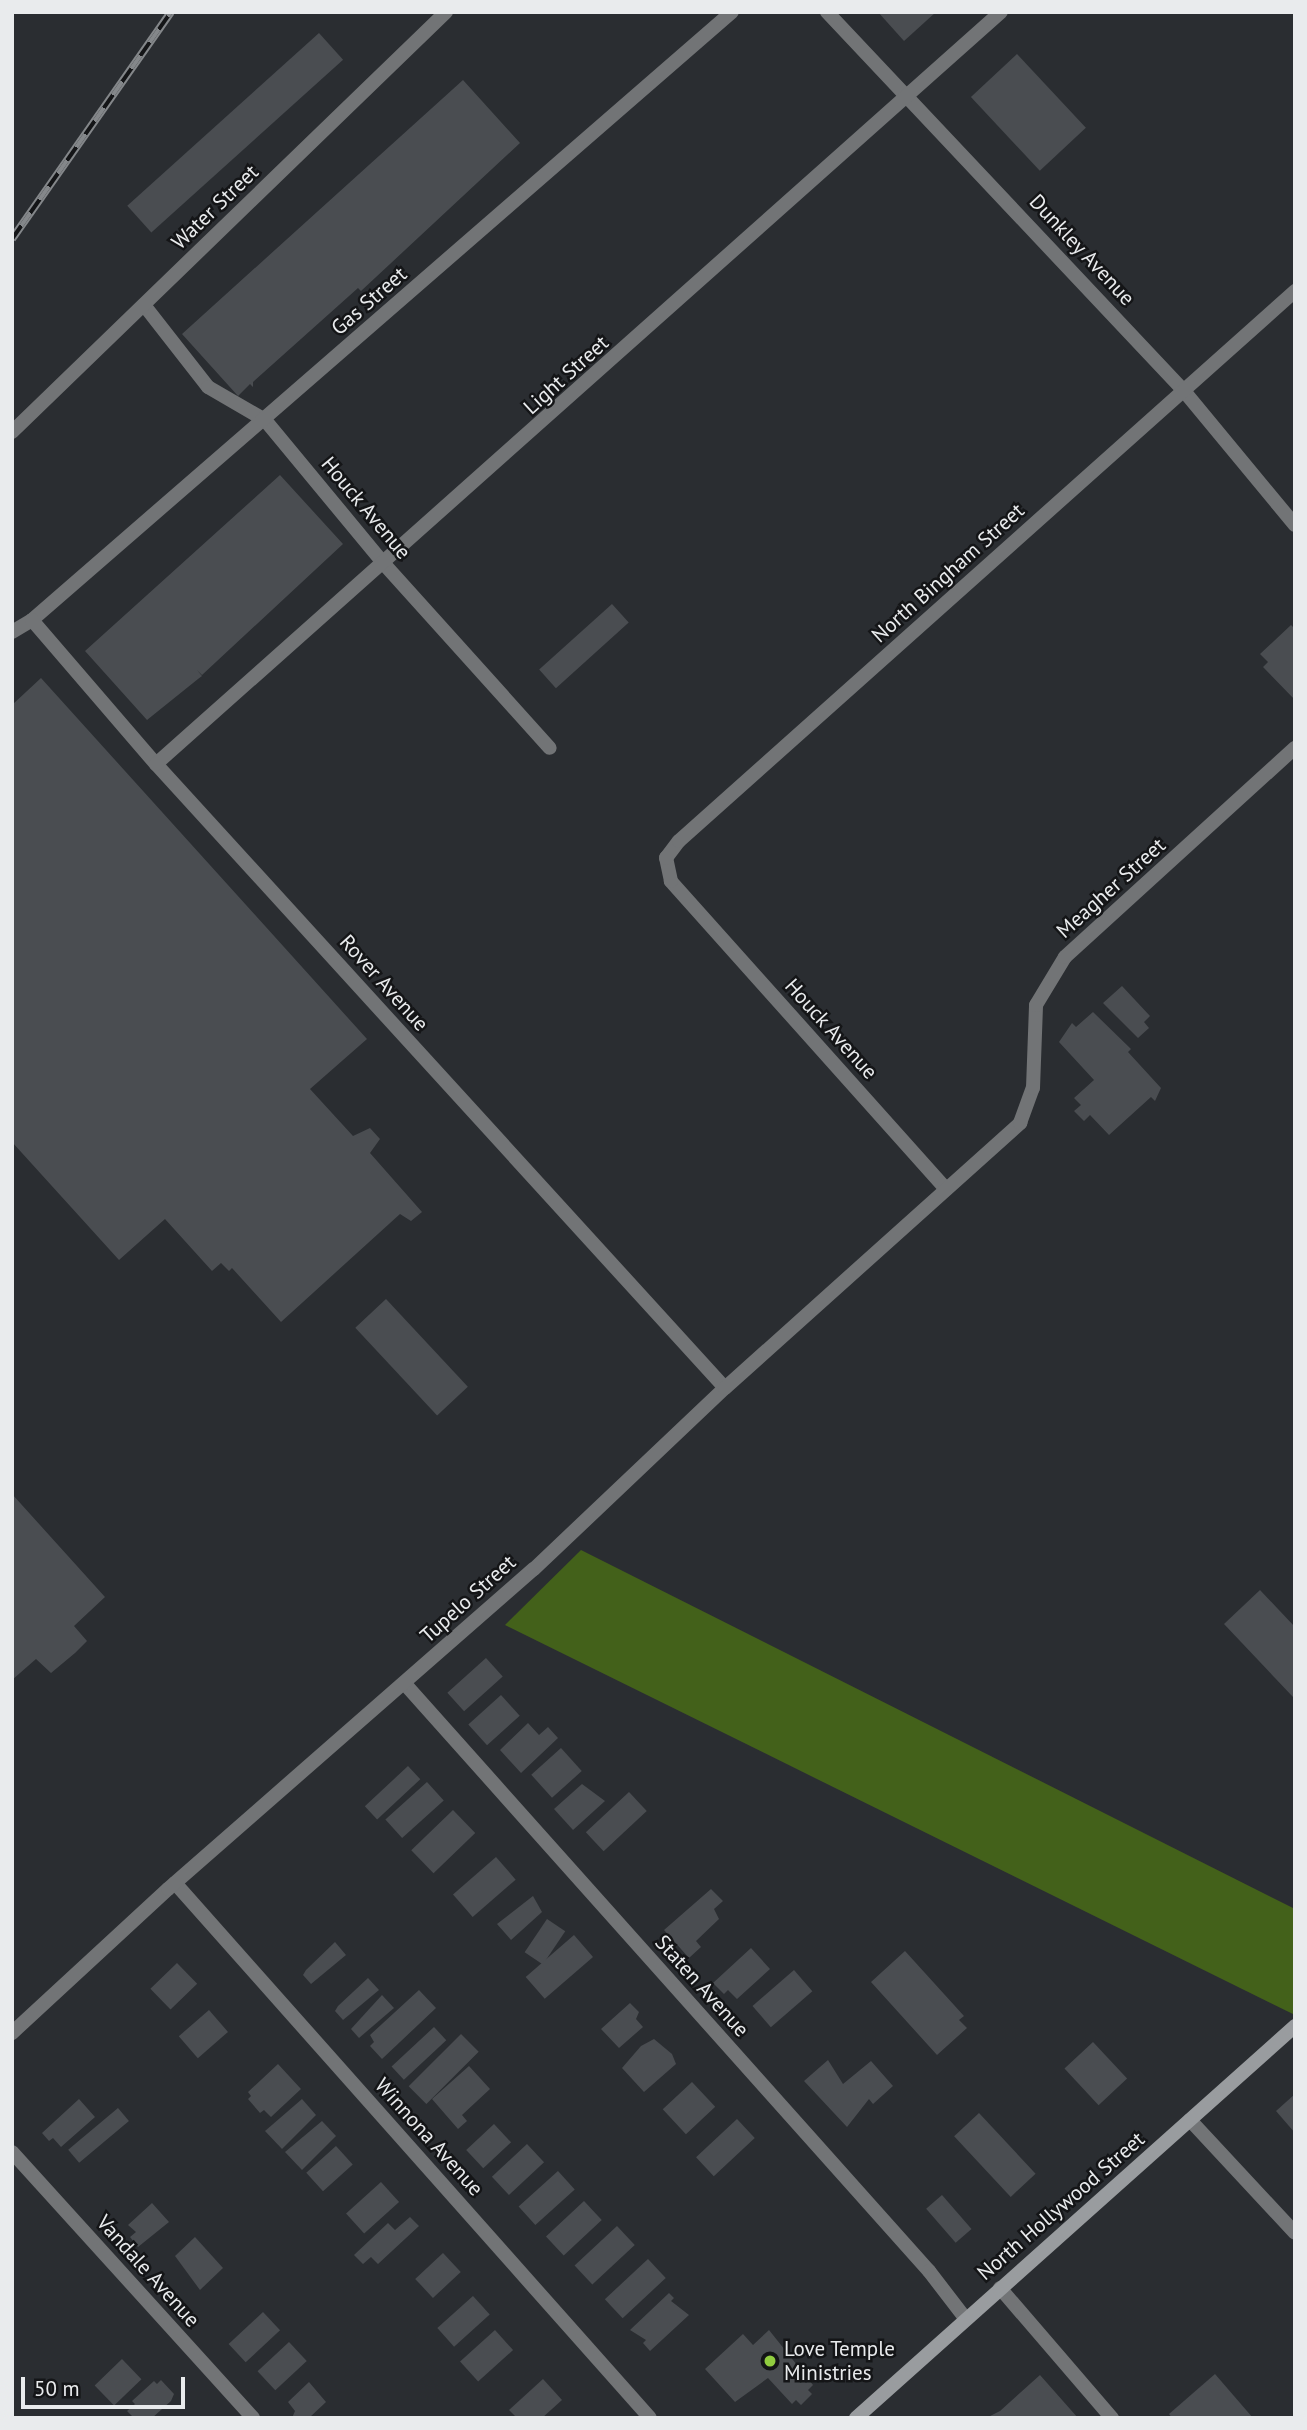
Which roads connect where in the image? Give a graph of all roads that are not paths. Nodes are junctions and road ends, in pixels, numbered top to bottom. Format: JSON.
{"nodes":[{"id":1,"x":446,"y":12,"type":"edge"},
{"id":2,"x":732,"y":12,"type":"edge"},
{"id":3,"x":827,"y":12,"type":"edge"},
{"id":4,"x":1001,"y":12,"type":"edge"},
{"id":5,"x":910,"y":96,"type":"junction"},
{"id":6,"x":1295,"y":291,"type":"edge"},
{"id":7,"x":144,"y":305,"type":"junction"},
{"id":8,"x":1184,"y":391,"type":"junction"},
{"id":9,"x":265,"y":420,"type":"junction"},
{"id":10,"x":12,"y":432,"type":"edge"},
{"id":11,"x":1295,"y":525,"type":"edge"},
{"id":12,"x":386,"y":565,"type":"junction"},
{"id":13,"x":32,"y":620,"type":"junction"},
{"id":14,"x":12,"y":632,"type":"edge"},
{"id":15,"x":550,"y":748,"type":"dead end"},
{"id":16,"x":1295,"y":748,"type":"edge"},
{"id":17,"x":156,"y":764,"type":"junction"},
{"id":18,"x":685,"y":896,"type":"joint"},
{"id":19,"x":946,"y":1189,"type":"junction"},
{"id":20,"x":725,"y":1388,"type":"junction"},
{"id":21,"x":405,"y":1684,"type":"junction"},
{"id":22,"x":175,"y":1883,"type":"junction"},
{"id":23,"x":1295,"y":2026,"type":"edge"},
{"id":24,"x":12,"y":2033,"type":"edge"},
{"id":25,"x":1190,"y":2120,"type":"junction"},
{"id":26,"x":12,"y":2152,"type":"edge"},
{"id":27,"x":1295,"y":2234,"type":"edge"},
{"id":28,"x":1000,"y":2288,"type":"junction"},
{"id":29,"x":965,"y":2318,"type":"junction"},
{"id":30,"x":253,"y":2418,"type":"edge"},
{"id":31,"x":650,"y":2418,"type":"edge"},
{"id":32,"x":856,"y":2418,"type":"edge"},
{"id":33,"x":1112,"y":2418,"type":"edge"}],
"edges":[{"from":1,"to":7,"type":"street","name":"Water Street"},
{"from":2,"to":9,"type":"street","name":"Gas Street"},
{"from":3,"to":5,"type":"street","name":"Dunkley Avenue"},
{"from":4,"to":5,"type":"street","name":"Light Street"},
{"from":5,"to":8,"type":"street","name":"Dunkley Avenue"},
{"from":5,"to":12,"type":"street","name":"Light Street"},
{"from":6,"to":8,"type":"street","name":"North Bingham Street"},
{"from":7,"to":9,"type":"street","name":"Houck Avenue"},
{"from":7,"to":10,"type":"street","name":"Water Street"},
{"from":8,"to":11,"type":"street","name":"Dunkley Avenue"},
{"from":8,"to":18,"type":"street","name":"North Bingham Street"},
{"from":9,"to":12,"type":"street","name":"Houck Avenue"},
{"from":9,"to":13,"type":"street","name":"Gas Street"},
{"from":12,"to":15,"type":"street","name":"Houck Avenue"},
{"from":12,"to":17,"type":"street","name":"Light Street"},
{"from":13,"to":14,"type":"street"},
{"from":13,"to":17,"type":"street","name":"Rover Avenue"},
{"from":16,"to":19,"type":"street","name":"Meagher Street"},
{"from":17,"to":20,"type":"street","name":"Rover Avenue"},
{"from":18,"to":19,"type":"street","name":"Houck Avenue"},
{"from":19,"to":20,"type":"street","name":"Tupelo Street"},
{"from":20,"to":21,"type":"street","name":"Tupelo Street"},
{"from":21,"to":22,"type":"street","name":"Tupelo Street"},
{"from":21,"to":29,"type":"street","name":"Staten Avenue"},
{"from":22,"to":24,"type":"street","name":"Tupelo Street"},
{"from":22,"to":31,"type":"street","name":"Winnona Avenue"},
{"from":23,"to":25,"type":"main road","name":"North Hollywood Street"},
{"from":25,"to":27,"type":"street"},
{"from":25,"to":28,"type":"main road","name":"North Hollywood Street"},
{"from":26,"to":30,"type":"street","name":"Vandale Avenue"},
{"from":28,"to":29,"type":"main road","name":"North Hollywood Street"},
{"from":28,"to":33,"type":"street"},
{"from":29,"to":32,"type":"main road","name":"North Hollywood Street"}]}
